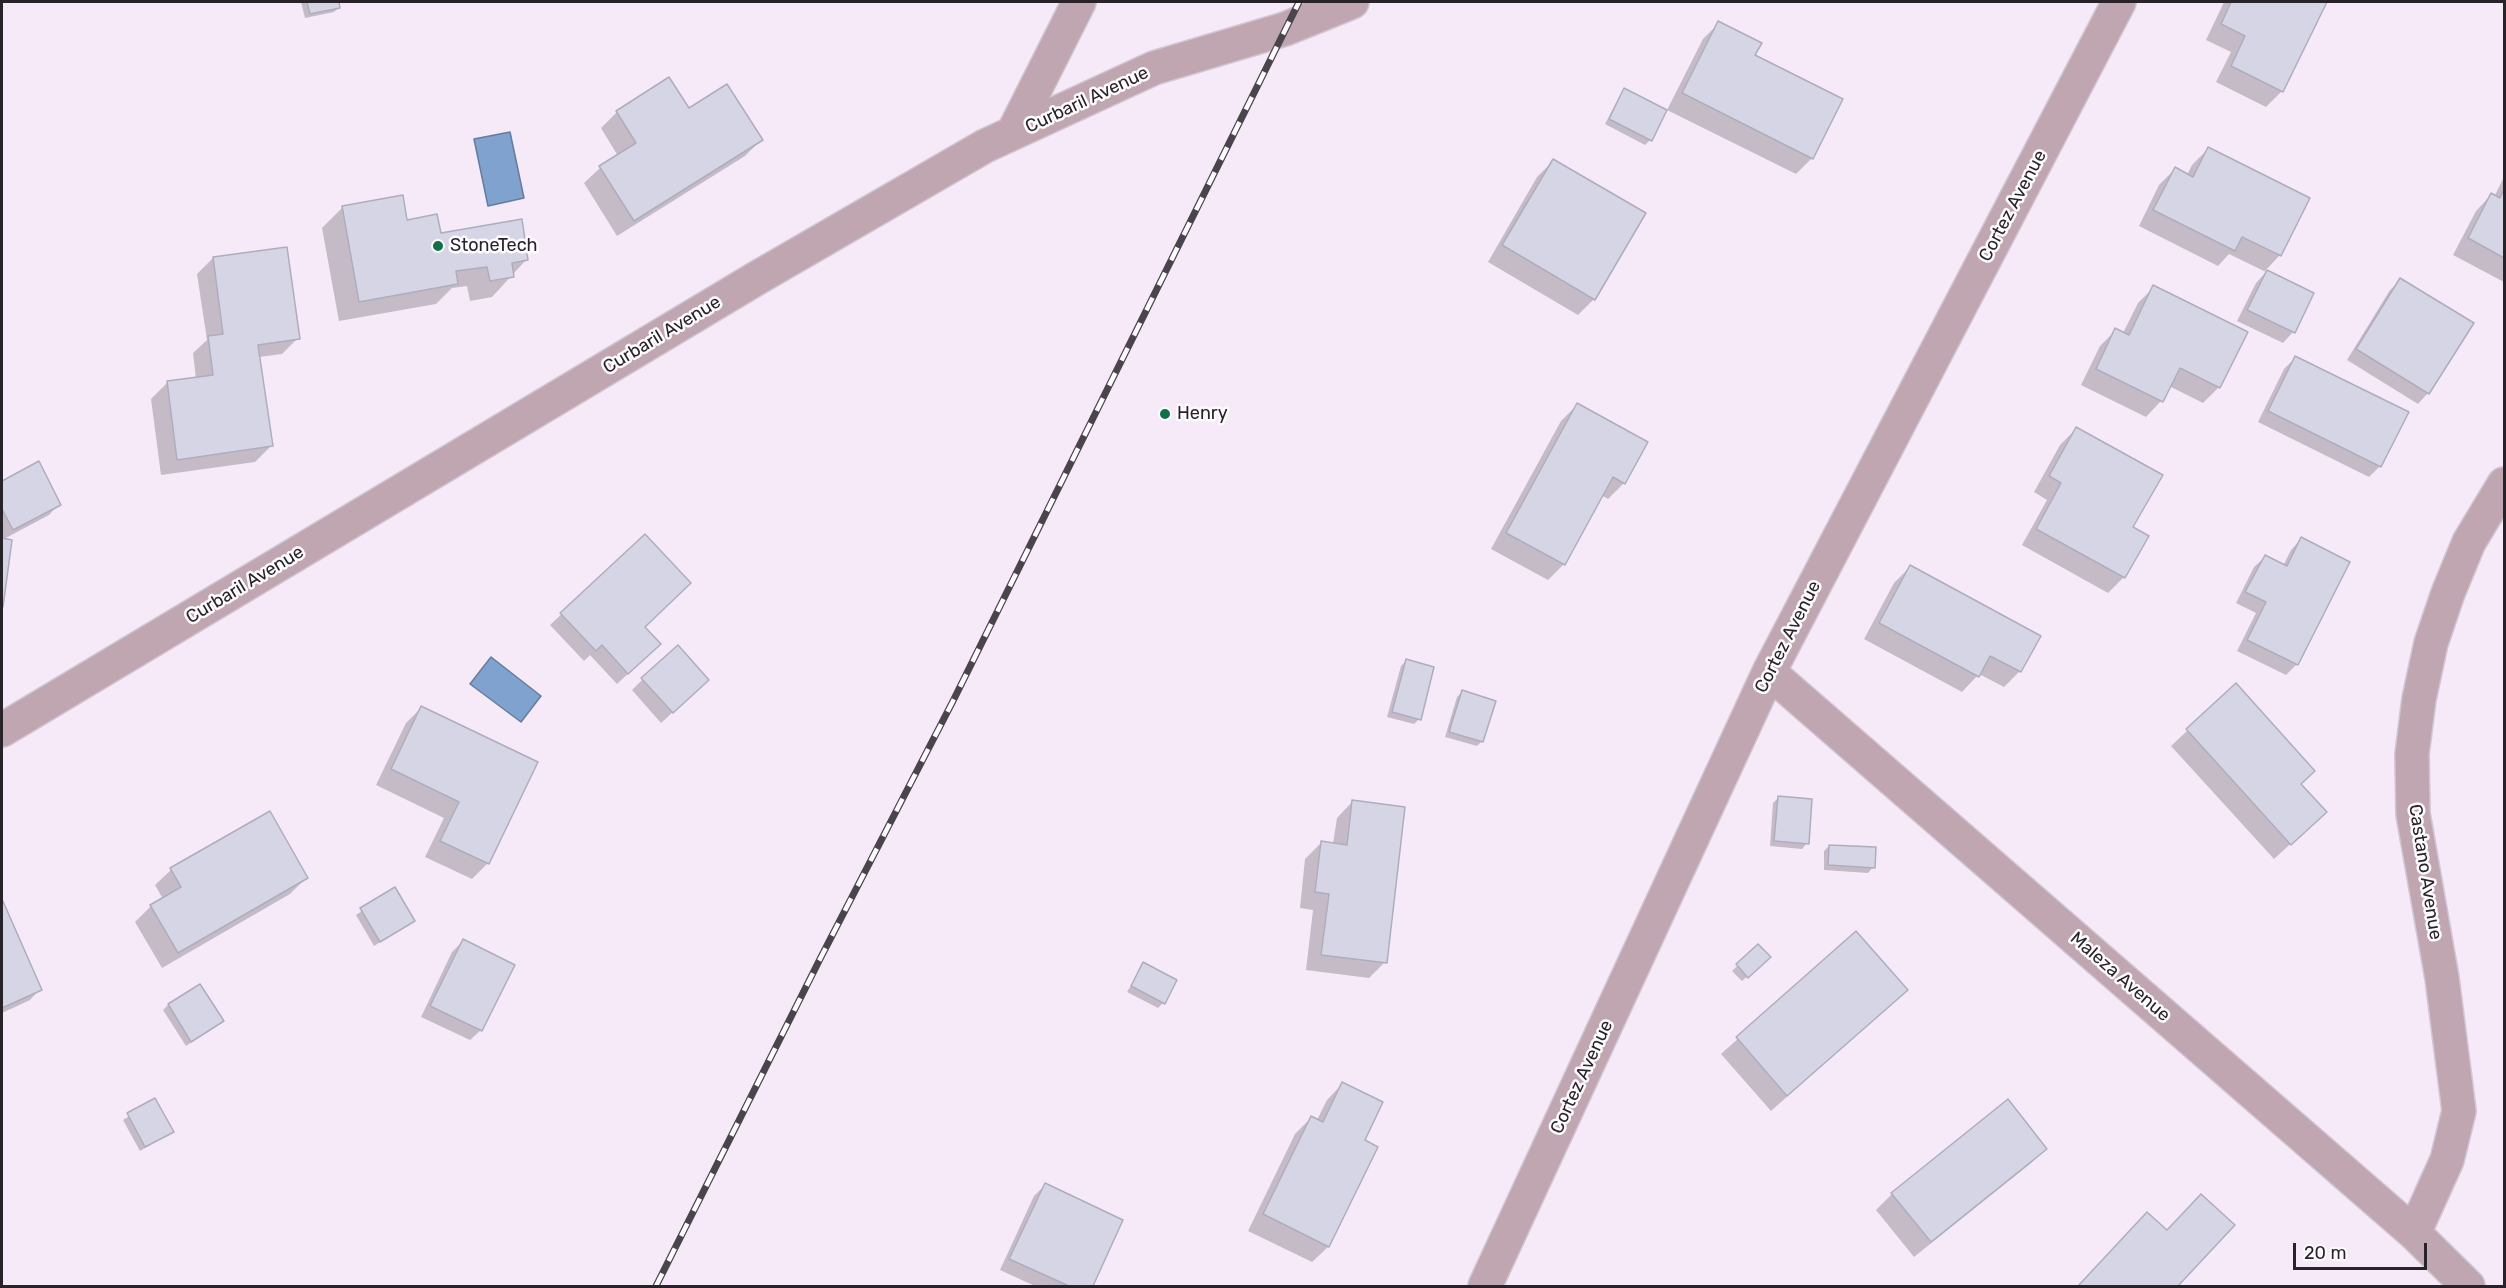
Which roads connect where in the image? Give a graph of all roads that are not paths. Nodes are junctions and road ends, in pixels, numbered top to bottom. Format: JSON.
{"nodes":[{"id":1,"x":1079,"y":2,"type":"edge"},
{"id":2,"x":1352,"y":2,"type":"edge"},
{"id":3,"x":2119,"y":2,"type":"edge"},
{"id":4,"x":1013,"y":133,"type":"junction"},
{"id":5,"x":2505,"y":484,"type":"edge"},
{"id":6,"x":1769,"y":672,"type":"junction"},
{"id":7,"x":2,"y":730,"type":"edge"},
{"id":8,"x":2414,"y":1233,"type":"junction"},
{"id":9,"x":1485,"y":1287,"type":"edge"},
{"id":10,"x":2468,"y":1287,"type":"edge"}],
"edges":[{"from":1,"to":4,"type":"street"},
{"from":2,"to":4,"type":"street","name":"Curbaril Avenue"},
{"from":3,"to":6,"type":"street","name":"Cortez Avenue"},
{"from":4,"to":7,"type":"street","name":"Curbaril Avenue"},
{"from":5,"to":8,"type":"street","name":"Castano Avenue"},
{"from":6,"to":8,"type":"street","name":"Maleza Avenue"},
{"from":6,"to":9,"type":"street","name":"Cortez Avenue"},
{"from":8,"to":10,"type":"street","name":"Maleza Avenue"}]}
